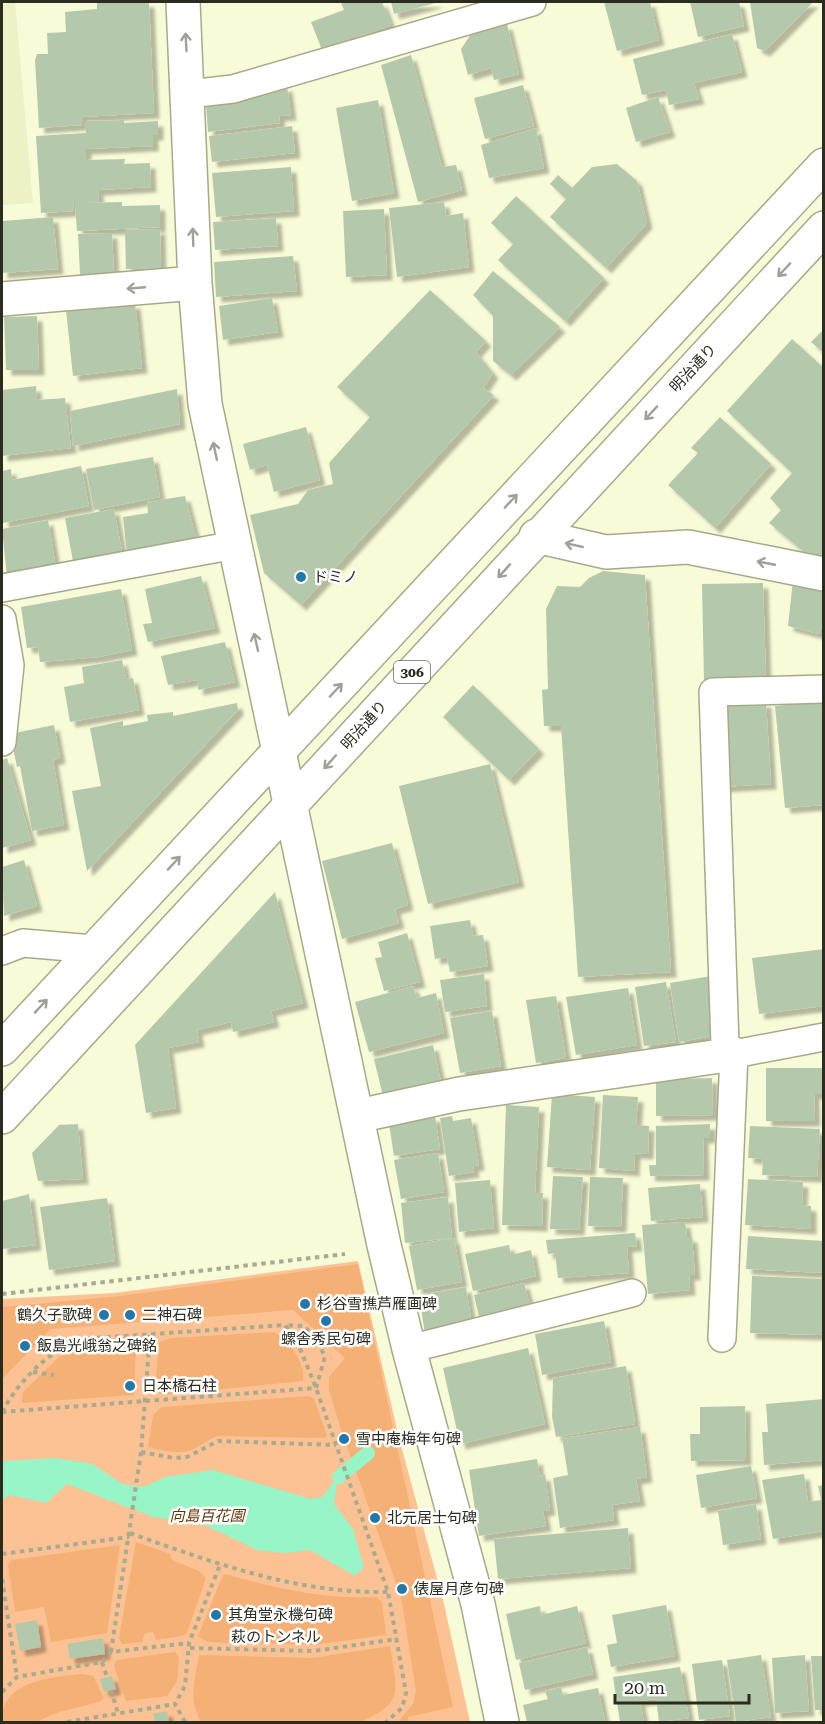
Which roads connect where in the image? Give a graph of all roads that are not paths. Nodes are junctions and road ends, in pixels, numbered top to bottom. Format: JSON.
{"nodes":[{"id":1,"x":183,"y":2,"type":"edge"},
{"id":2,"x":532,"y":2,"type":"edge"},
{"id":3,"x":189,"y":94,"type":"junction"},
{"id":4,"x":824,"y":165,"type":"edge"},
{"id":5,"x":824,"y":228,"type":"edge"},
{"id":6,"x":195,"y":283,"type":"junction"},
{"id":7,"x":2,"y":299,"type":"edge"},
{"id":8,"x":536,"y":536,"type":"junction"},
{"id":9,"x":235,"y":545,"type":"junction"},
{"id":10,"x":824,"y":574,"type":"edge"},
{"id":11,"x":2,"y":588,"type":"edge"},
{"id":12,"x":2,"y":619,"type":"edge"},
{"id":13,"x":824,"y":689,"type":"edge"},
{"id":14,"x":2,"y":742,"type":"edge"},
{"id":15,"x":280,"y":750,"type":"junction"},
{"id":16,"x":291,"y":806,"type":"junction"},
{"id":17,"x":93,"y":949,"type":"junction"},
{"id":18,"x":2,"y":951,"type":"edge"},
{"id":19,"x":824,"y":1037,"type":"edge"},
{"id":20,"x":2,"y":1049,"type":"edge"},
{"id":21,"x":734,"y":1054,"type":"junction"},
{"id":22,"x":358,"y":1116,"type":"junction"},
{"id":23,"x":2,"y":1117,"type":"edge"},
{"id":24,"x":632,"y":1293,"type":"dead end"},
{"id":25,"x":722,"y":1338,"type":"dead end"},
{"id":26,"x":409,"y":1349,"type":"junction"},
{"id":27,"x":502,"y":1722,"type":"edge"}],
"edges":[{"from":3,"to":1,"type":"street","one_way":true},
{"from":2,"to":3,"type":"lane"},
{"from":6,"to":3,"type":"street","one_way":true},
{"from":15,"to":4,"type":"street","one_way":true},
{"from":5,"to":8,"type":"street","name":"明治通り","number":"306","one_way":true},
{"from":6,"to":7,"type":"street","one_way":true},
{"from":9,"to":6,"type":"street","one_way":true},
{"from":10,"to":8,"type":"street","one_way":true},
{"from":8,"to":16,"type":"street","name":"明治通り","number":"306","one_way":true},
{"from":9,"to":11,"type":"lane"},
{"from":15,"to":9,"type":"street","one_way":true},
{"from":12,"to":14,"type":"lane"},
{"from":13,"to":21,"type":"lane"},
{"from":15,"to":16,"type":"street"},
{"from":17,"to":15,"type":"street","one_way":true},
{"from":16,"to":22,"type":"street"},
{"from":16,"to":23,"type":"street","name":"明治通り","number":"306"},
{"from":17,"to":18,"type":"lane"},
{"from":20,"to":17,"type":"street","one_way":true},
{"from":19,"to":21,"type":"lane"},
{"from":21,"to":22,"type":"street"},
{"from":21,"to":25,"type":"lane"},
{"from":22,"to":26,"type":"street"},
{"from":24,"to":26,"type":"lane"},
{"from":26,"to":27,"type":"street"}]}
